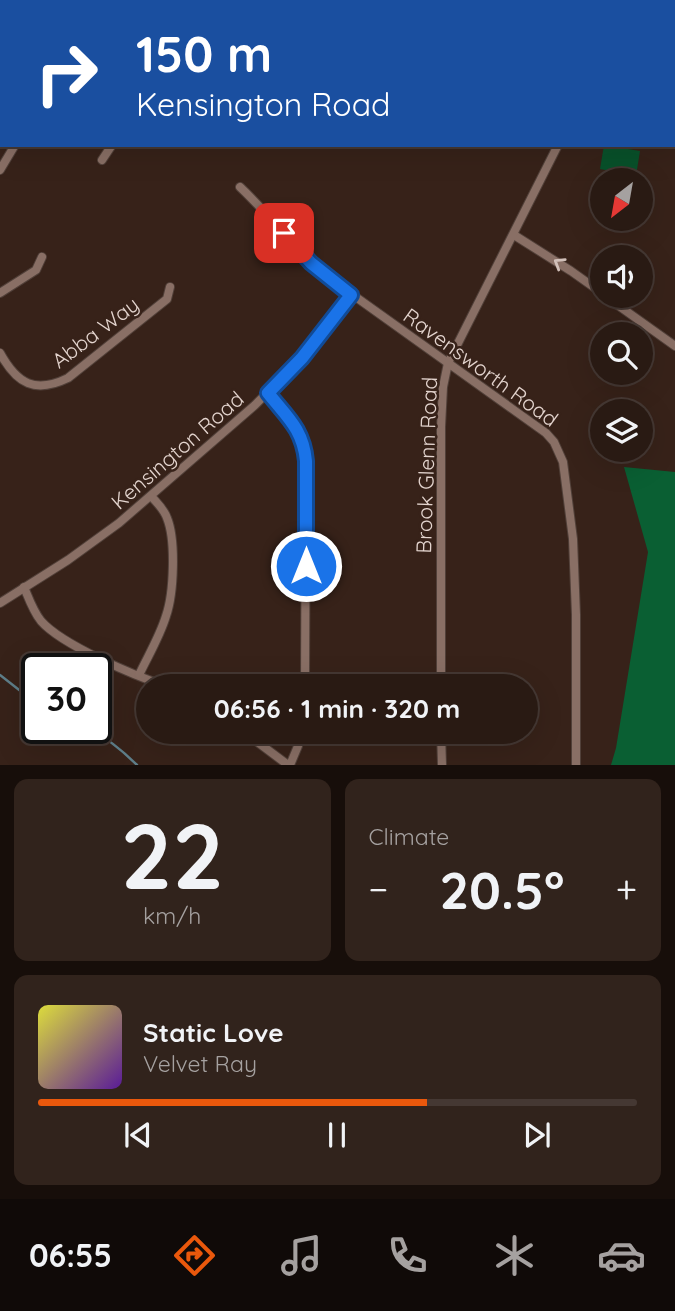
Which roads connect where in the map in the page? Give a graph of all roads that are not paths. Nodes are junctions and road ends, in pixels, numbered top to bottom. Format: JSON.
{"nodes":[{"id":1,"x":14,"y":147,"type":"edge"},
{"id":2,"x":111,"y":147,"type":"edge"},
{"id":3,"x":557,"y":147,"type":"edge"},
{"id":4,"x":103,"y":160,"type":"dead end"},
{"id":5,"x":0,"y":170,"type":"edge"},
{"id":6,"x":240,"y":187,"type":"dead end"},
{"id":7,"x":514,"y":235,"type":"junction"},
{"id":8,"x":42,"y":257,"type":"dead end"},
{"id":9,"x":590,"y":285,"type":"edge"},
{"id":10,"x":170,"y":287,"type":"dead end"},
{"id":11,"x":0,"y":293,"type":"edge"},
{"id":12,"x":351,"y":295,"type":"junction"},
{"id":13,"x":622,"y":308,"type":"edge"},
{"id":14,"x":675,"y":346,"type":"edge"},
{"id":15,"x":0,"y":353,"type":"edge"},
{"id":16,"x":448,"y":363,"type":"junction"},
{"id":17,"x":268,"y":393,"type":"junction"},
{"id":18,"x":151,"y":496,"type":"junction"},
{"id":19,"x":24,"y":587,"type":"junction"},
{"id":20,"x":0,"y":603,"type":"edge"},
{"id":21,"x":137,"y":674,"type":"edge"},
{"id":22,"x":139,"y":674,"type":"edge"},
{"id":23,"x":305,"y":674,"type":"edge"},
{"id":24,"x":441,"y":674,"type":"edge"},
{"id":25,"x":260,"y":744,"type":"edge"},
{"id":26,"x":298,"y":744,"type":"edge"},
{"id":27,"x":441,"y":744,"type":"edge"},
{"id":28,"x":289,"y":765,"type":"edge"},
{"id":29,"x":442,"y":765,"type":"edge"},
{"id":30,"x":576,"y":765,"type":"edge"}],
"edges":[{"from":1,"to":5,"type":"street"},
{"from":2,"to":4,"type":"street"},
{"from":3,"to":7,"type":"street","name":"Brook Glenn Road"},
{"from":6,"to":12,"type":"street","name":"Ravensworth Road"},
{"from":9,"to":7,"type":"street","one_way":true},
{"from":7,"to":16,"type":"street","name":"Brook Glenn Road"},
{"from":8,"to":11,"type":"street"},
{"from":10,"to":15,"type":"street","name":"Abba Way"},
{"from":12,"to":16,"type":"street","name":"Ravensworth Road"},
{"from":12,"to":17,"type":"street","name":"Kensington Road"},
{"from":13,"to":14,"type":"street"},
{"from":16,"to":24,"type":"street","name":"Brook Glenn Road"},
{"from":16,"to":30,"type":"street","name":"Ravensworth Road"},
{"from":17,"to":18,"type":"street","name":"Kensington Road"},
{"from":17,"to":23,"type":"street"},
{"from":18,"to":19,"type":"street","name":"Kensington Road"},
{"from":18,"to":22,"type":"street"},
{"from":19,"to":20,"type":"street","name":"Kensington Road"},
{"from":19,"to":21,"type":"street"},
{"from":25,"to":28,"type":"street"},
{"from":26,"to":28,"type":"street"},
{"from":27,"to":29,"type":"street"}]}
